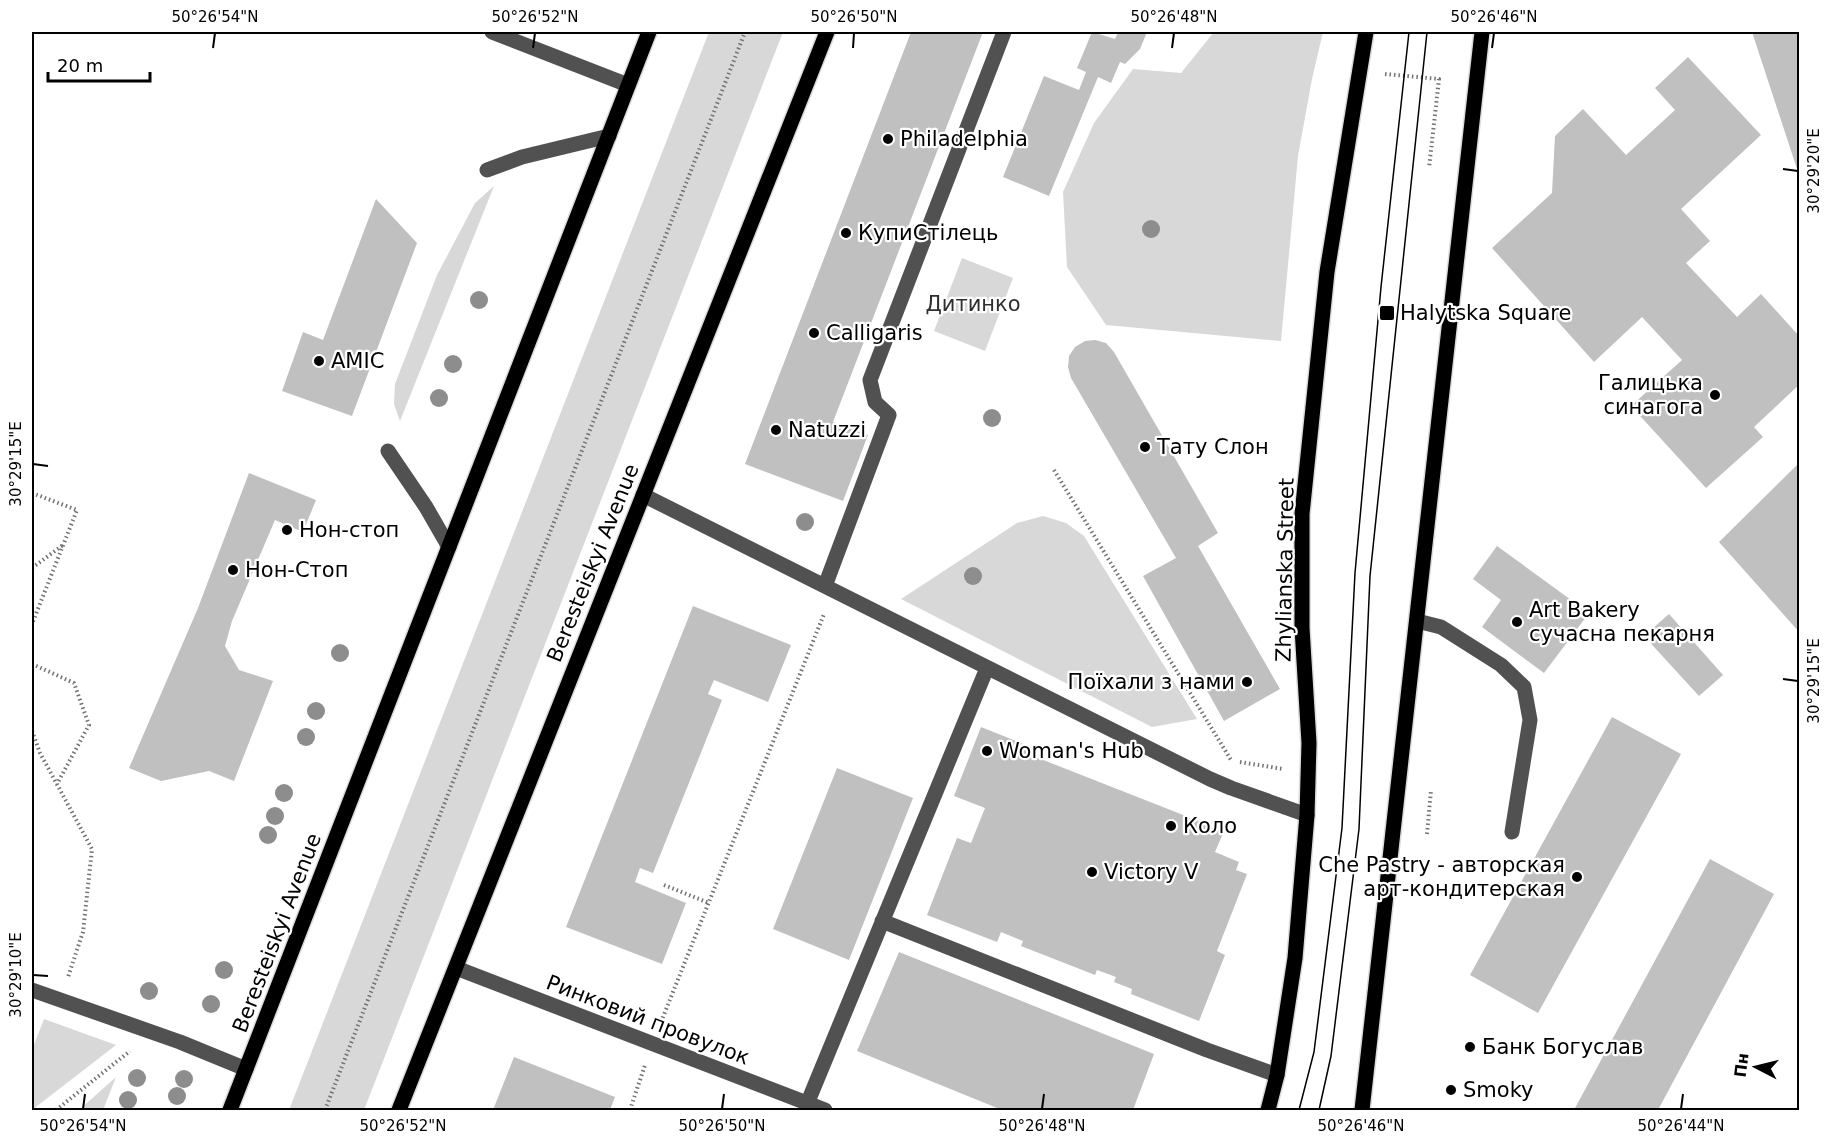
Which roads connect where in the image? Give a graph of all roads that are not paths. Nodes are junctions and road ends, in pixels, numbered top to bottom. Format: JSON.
{"nodes":[{"id":1,"x":492,"y":32,"type":"edge"},
{"id":2,"x":649,"y":32,"type":"edge"},
{"id":3,"x":826,"y":32,"type":"edge"},
{"id":4,"x":1004,"y":32,"type":"edge"},
{"id":5,"x":1366,"y":32,"type":"edge"},
{"id":6,"x":1482,"y":32,"type":"edge"},
{"id":7,"x":628,"y":85,"type":"junction"},
{"id":8,"x":609,"y":135,"type":"junction"},
{"id":9,"x":488,"y":170,"type":"dead end"},
{"id":10,"x":388,"y":451,"type":"dead end"},
{"id":11,"x":643,"y":495,"type":"junction"},
{"id":12,"x":449,"y":547,"type":"junction"},
{"id":13,"x":829,"y":588,"type":"junction"},
{"id":14,"x":1417,"y":621,"type":"junction"},
{"id":15,"x":987,"y":668,"type":"junction"},
{"id":16,"x":1307,"y":815,"type":"junction"},
{"id":17,"x":1512,"y":832,"type":"dead end"},
{"id":18,"x":882,"y":921,"type":"junction"},
{"id":19,"x":456,"y":968,"type":"junction"},
{"id":20,"x":32,"y":990,"type":"edge"},
{"id":21,"x":246,"y":1069,"type":"junction"},
{"id":22,"x":1277,"y":1075,"type":"junction"},
{"id":23,"x":807,"y":1104,"type":"junction"},
{"id":24,"x":1363,"y":1109,"type":"edge"},
{"id":25,"x":230,"y":1110,"type":"edge"},
{"id":26,"x":399,"y":1110,"type":"edge"},
{"id":27,"x":825,"y":1110,"type":"edge"},
{"id":28,"x":1268,"y":1110,"type":"edge"}],
"edges":[{"from":1,"to":7,"type":"street"},
{"from":2,"to":7,"type":"main road","name":"Beresteiskyi Avenue"},
{"from":3,"to":11,"type":"main road","name":"Beresteiskyi Avenue"},
{"from":4,"to":13,"type":"street"},
{"from":5,"to":16,"type":"main road","name":"Zhylianska Street"},
{"from":6,"to":14,"type":"main road"},
{"from":7,"to":8,"type":"main road","name":"Beresteiskyi Avenue"},
{"from":8,"to":9,"type":"street"},
{"from":8,"to":12,"type":"main road","name":"Beresteiskyi Avenue"},
{"from":10,"to":12,"type":"street"},
{"from":11,"to":13,"type":"street"},
{"from":11,"to":19,"type":"main road","name":"Beresteiskyi Avenue"},
{"from":12,"to":21,"type":"main road","name":"Beresteiskyi Avenue"},
{"from":13,"to":15,"type":"street"},
{"from":14,"to":17,"type":"street"},
{"from":14,"to":24,"type":"main road"},
{"from":15,"to":16,"type":"street"},
{"from":15,"to":18,"type":"street"},
{"from":16,"to":22,"type":"main road","name":"Zhylianska Street"},
{"from":18,"to":22,"type":"street"},
{"from":18,"to":23,"type":"street"},
{"from":19,"to":23,"type":"street","name":"Ринковий провулок"},
{"from":19,"to":26,"type":"main road","name":"Beresteiskyi Avenue"},
{"from":20,"to":21,"type":"street"},
{"from":21,"to":25,"type":"main road","name":"Beresteiskyi Avenue"},
{"from":22,"to":28,"type":"main road","name":"Zhylianska Street"},
{"from":23,"to":27,"type":"street","name":"Ринковий провулок"}]}
